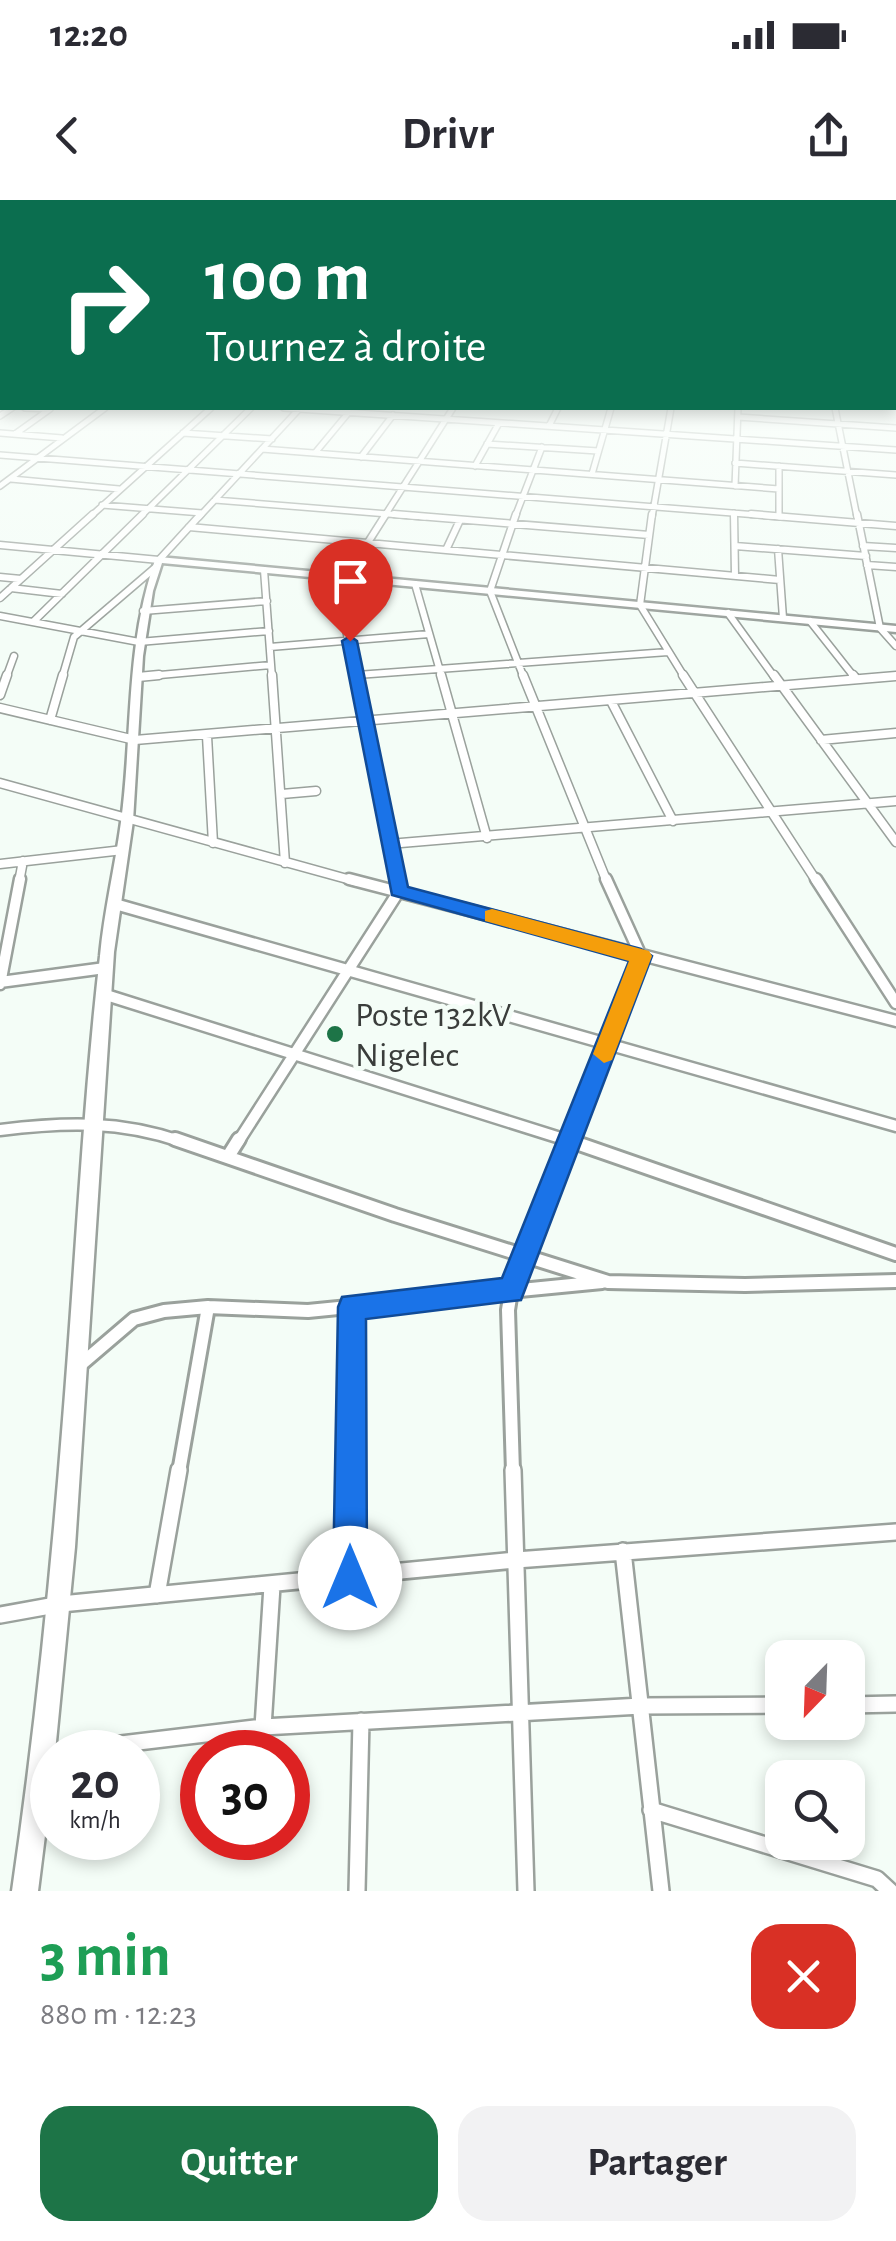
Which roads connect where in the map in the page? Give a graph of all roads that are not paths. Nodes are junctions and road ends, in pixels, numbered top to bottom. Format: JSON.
{"nodes":[{"id":1,"x":24,"y":468,"type":"edge"},
{"id":2,"x":141,"y":468,"type":"edge"},
{"id":3,"x":165,"y":468,"type":"edge"},
{"id":4,"x":244,"y":468,"type":"edge"},
{"id":5,"x":416,"y":468,"type":"edge"},
{"id":6,"x":503,"y":468,"type":"edge"},
{"id":7,"x":594,"y":468,"type":"edge"},
{"id":8,"x":659,"y":468,"type":"edge"},
{"id":9,"x":735,"y":468,"type":"edge"},
{"id":10,"x":779,"y":468,"type":"edge"},
{"id":11,"x":812,"y":468,"type":"edge"},
{"id":12,"x":188,"y":470,"type":"junction"},
{"id":13,"x":532,"y":470,"type":"junction"},
{"id":14,"x":849,"y":470,"type":"junction"},
{"id":15,"x":238,"y":474,"type":"junction"},
{"id":16,"x":592,"y":474,"type":"junction"},
{"id":17,"x":896,"y":474,"type":"edge"},
{"id":18,"x":9,"y":479,"type":"junction"},
{"id":19,"x":657,"y":479,"type":"junction"},
{"id":20,"x":0,"y":482,"type":"edge"},
{"id":21,"x":735,"y":486,"type":"junction"},
{"id":22,"x":404,"y":487,"type":"junction"},
{"id":23,"x":119,"y":489,"type":"junction"},
{"id":24,"x":779,"y":489,"type":"junction"},
{"id":25,"x":523,"y":496,"type":"junction"},
{"id":26,"x":215,"y":500,"type":"junction"},
{"id":27,"x":102,"y":504,"type":"junction"},
{"id":28,"x":654,"y":507,"type":"junction"},
{"id":29,"x":149,"y":508,"type":"junction"},
{"id":30,"x":202,"y":513,"type":"junction"},
{"id":31,"x":386,"y":514,"type":"junction"},
{"id":32,"x":734,"y":514,"type":"junction"},
{"id":33,"x":779,"y":518,"type":"junction"},
{"id":34,"x":460,"y":520,"type":"junction"},
{"id":35,"x":512,"y":524,"type":"junction"},
{"id":36,"x":859,"y":524,"type":"junction"},
{"id":37,"x":896,"y":526,"type":"edge"},
{"id":38,"x":189,"y":527,"type":"junction"},
{"id":39,"x":650,"y":535,"type":"junction"},
{"id":40,"x":368,"y":542,"type":"junction"},
{"id":41,"x":0,"y":545,"type":"edge"},
{"id":42,"x":734,"y":546,"type":"junction"},
{"id":43,"x":864,"y":546,"type":"junction"},
{"id":44,"x":896,"y":548,"type":"edge"},
{"id":45,"x":778,"y":549,"type":"junction"},
{"id":46,"x":52,"y":550,"type":"junction"},
{"id":47,"x":446,"y":550,"type":"junction"},
{"id":48,"x":102,"y":554,"type":"junction"},
{"id":49,"x":500,"y":554,"type":"junction"},
{"id":50,"x":867,"y":560,"type":"junction"},
{"id":51,"x":158,"y":563,"type":"junction"},
{"id":52,"x":896,"y":567,"type":"edge"},
{"id":53,"x":644,"y":568,"type":"junction"},
{"id":54,"x":264,"y":570,"type":"junction"},
{"id":55,"x":735,"y":576,"type":"junction"},
{"id":56,"x":0,"y":577,"type":"edge"},
{"id":57,"x":341,"y":577,"type":"junction"},
{"id":58,"x":20,"y":579,"type":"junction"},
{"id":59,"x":780,"y":580,"type":"junction"},
{"id":60,"x":416,"y":584,"type":"junction"},
{"id":61,"x":11,"y":588,"type":"junction"},
{"id":62,"x":490,"y":591,"type":"junction"},
{"id":63,"x":62,"y":594,"type":"junction"},
{"id":64,"x":0,"y":598,"type":"edge"},
{"id":65,"x":267,"y":601,"type":"junction"},
{"id":66,"x":640,"y":605,"type":"junction"},
{"id":67,"x":143,"y":611,"type":"junction"},
{"id":68,"x":728,"y":613,"type":"junction"},
{"id":69,"x":0,"y":616,"type":"edge"},
{"id":70,"x":783,"y":618,"type":"junction"},
{"id":71,"x":810,"y":620,"type":"junction"},
{"id":72,"x":33,"y":622,"type":"junction"},
{"id":73,"x":880,"y":628,"type":"junction"},
{"id":74,"x":896,"y":629,"type":"edge"},
{"id":75,"x":79,"y":632,"type":"junction"},
{"id":76,"x":269,"y":632,"type":"junction"},
{"id":77,"x":429,"y":634,"type":"junction"},
{"id":78,"x":350,"y":641,"type":"junction"},
{"id":79,"x":140,"y":642,"type":"junction"},
{"id":80,"x":896,"y":646,"type":"edge"},
{"id":81,"x":270,"y":647,"type":"junction"},
{"id":82,"x":668,"y":652,"type":"junction"},
{"id":83,"x":14,"y":656,"type":"dead end"},
{"id":84,"x":517,"y":663,"type":"junction"},
{"id":85,"x":271,"y":665,"type":"junction"},
{"id":86,"x":439,"y":669,"type":"junction"},
{"id":87,"x":357,"y":675,"type":"junction"},
{"id":88,"x":896,"y":676,"type":"edge"},
{"id":89,"x":138,"y":677,"type":"junction"},
{"id":90,"x":856,"y":680,"type":"junction"},
{"id":91,"x":781,"y":686,"type":"junction"},
{"id":92,"x":694,"y":694,"type":"junction"},
{"id":93,"x":0,"y":695,"type":"edge"},
{"id":94,"x":611,"y":702,"type":"junction"},
{"id":95,"x":0,"y":708,"type":"edge"},
{"id":96,"x":533,"y":708,"type":"junction"},
{"id":97,"x":452,"y":715,"type":"junction"},
{"id":98,"x":50,"y":720,"type":"junction"},
{"id":99,"x":366,"y":722,"type":"junction"},
{"id":100,"x":276,"y":730,"type":"junction"},
{"id":101,"x":896,"y":733,"type":"edge"},
{"id":102,"x":207,"y":736,"type":"junction"},
{"id":103,"x":135,"y":740,"type":"junction"},
{"id":104,"x":821,"y":740,"type":"junction"},
{"id":105,"x":0,"y":783,"type":"edge"},
{"id":106,"x":316,"y":791,"type":"dead end"},
{"id":107,"x":282,"y":794,"type":"junction"},
{"id":108,"x":896,"y":801,"type":"edge"},
{"id":109,"x":868,"y":804,"type":"junction"},
{"id":110,"x":775,"y":814,"type":"junction"},
{"id":111,"x":127,"y":820,"type":"junction"},
{"id":112,"x":672,"y":821,"type":"junction"},
{"id":113,"x":583,"y":830,"type":"junction"},
{"id":114,"x":487,"y":838,"type":"junction"},
{"id":115,"x":896,"y":842,"type":"edge"},
{"id":116,"x":213,"y":843,"type":"junction"},
{"id":117,"x":388,"y":844,"type":"junction"},
{"id":118,"x":123,"y":850,"type":"junction"},
{"id":119,"x":23,"y":862,"type":"junction"},
{"id":120,"x":286,"y":862,"type":"junction"},
{"id":121,"x":0,"y":864,"type":"edge"},
{"id":122,"x":399,"y":891,"type":"junction"},
{"id":123,"x":114,"y":904,"type":"junction"},
{"id":124,"x":641,"y":956,"type":"junction"},
{"id":125,"x":105,"y":968,"type":"junction"},
{"id":126,"x":348,"y":969,"type":"junction"},
{"id":127,"x":0,"y":983,"type":"edge"},
{"id":128,"x":104,"y":994,"type":"junction"},
{"id":129,"x":896,"y":1004,"type":"edge"},
{"id":130,"x":896,"y":1021,"type":"edge"},
{"id":131,"x":608,"y":1044,"type":"junction"},
{"id":132,"x":292,"y":1053,"type":"junction"},
{"id":133,"x":95,"y":1122,"type":"junction"},
{"id":134,"x":896,"y":1126,"type":"edge"},
{"id":135,"x":0,"y":1130,"type":"edge"},
{"id":136,"x":571,"y":1141,"type":"junction"},
{"id":137,"x":229,"y":1156,"type":"junction"},
{"id":138,"x":896,"y":1254,"type":"edge"},
{"id":139,"x":524,"y":1257,"type":"junction"},
{"id":140,"x":896,"y":1281,"type":"edge"},
{"id":141,"x":608,"y":1282,"type":"junction"},
{"id":142,"x":511,"y":1290,"type":"junction"},
{"id":143,"x":352,"y":1307,"type":"junction"},
{"id":144,"x":208,"y":1308,"type":"junction"},
{"id":145,"x":78,"y":1366,"type":"junction"},
{"id":146,"x":896,"y":1532,"type":"edge"},
{"id":147,"x":622,"y":1551,"type":"junction"},
{"id":148,"x":516,"y":1560,"type":"junction"},
{"id":149,"x":350,"y":1578,"type":"junction"},
{"id":150,"x":272,"y":1586,"type":"junction"},
{"id":151,"x":157,"y":1595,"type":"junction"},
{"id":152,"x":61,"y":1604,"type":"junction"},
{"id":153,"x":0,"y":1615,"type":"edge"},
{"id":154,"x":896,"y":1704,"type":"edge"},
{"id":155,"x":865,"y":1705,"type":"edge"},
{"id":156,"x":641,"y":1706,"type":"junction"},
{"id":157,"x":765,"y":1706,"type":"edge"},
{"id":158,"x":519,"y":1712,"type":"junction"},
{"id":159,"x":361,"y":1722,"type":"junction"},
{"id":160,"x":263,"y":1727,"type":"junction"},
{"id":161,"x":48,"y":1730,"type":"edge"},
{"id":162,"x":160,"y":1739,"type":"edge"},
{"id":163,"x":651,"y":1810,"type":"junction"},
{"id":164,"x":30,"y":1858,"type":"edge"},
{"id":165,"x":25,"y":1891,"type":"edge"},
{"id":166,"x":357,"y":1891,"type":"edge"},
{"id":167,"x":526,"y":1891,"type":"edge"},
{"id":168,"x":660,"y":1891,"type":"edge"},
{"id":169,"x":890,"y":1891,"type":"edge"}],
"edges":[{"from":1,"to":18,"type":"street"},
{"from":2,"to":23,"type":"street"},
{"from":3,"to":12,"type":"street"},
{"from":4,"to":15,"type":"street"},
{"from":5,"to":22,"type":"street"},
{"from":6,"to":13,"type":"street"},
{"from":7,"to":16,"type":"street"},
{"from":8,"to":19,"type":"street"},
{"from":9,"to":21,"type":"street"},
{"from":10,"to":24,"type":"street"},
{"from":11,"to":14,"type":"street"},
{"from":12,"to":15,"type":"street"},
{"from":12,"to":29,"type":"street"},
{"from":13,"to":16,"type":"street"},
{"from":13,"to":25,"type":"street"},
{"from":14,"to":17,"type":"street"},
{"from":14,"to":36,"type":"street"},
{"from":15,"to":22,"type":"street"},
{"from":15,"to":26,"type":"street"},
{"from":16,"to":19,"type":"street"},
{"from":18,"to":20,"type":"street"},
{"from":18,"to":23,"type":"street"},
{"from":19,"to":21,"type":"street"},
{"from":19,"to":28,"type":"street"},
{"from":21,"to":24,"type":"street"},
{"from":22,"to":25,"type":"street"},
{"from":22,"to":31,"type":"street"},
{"from":23,"to":27,"type":"street"},
{"from":24,"to":33,"type":"street"},
{"from":25,"to":28,"type":"street"},
{"from":25,"to":35,"type":"street"},
{"from":26,"to":30,"type":"street"},
{"from":26,"to":31,"type":"street"},
{"from":27,"to":29,"type":"street"},
{"from":27,"to":46,"type":"street"},
{"from":28,"to":32,"type":"street"},
{"from":28,"to":39,"type":"street"},
{"from":29,"to":30,"type":"street"},
{"from":29,"to":48,"type":"street"},
{"from":30,"to":38,"type":"street"},
{"from":31,"to":34,"type":"street"},
{"from":31,"to":40,"type":"street"},
{"from":32,"to":33,"type":"street"},
{"from":32,"to":42,"type":"street"},
{"from":33,"to":36,"type":"street"},
{"from":34,"to":35,"type":"street"},
{"from":34,"to":47,"type":"street"},
{"from":35,"to":39,"type":"street"},
{"from":35,"to":49,"type":"street"},
{"from":36,"to":37,"type":"street"},
{"from":36,"to":43,"type":"street"},
{"from":38,"to":40,"type":"street"},
{"from":38,"to":51,"type":"street"},
{"from":39,"to":53,"type":"street"},
{"from":40,"to":47,"type":"street"},
{"from":40,"to":57,"type":"street"},
{"from":41,"to":46,"type":"street"},
{"from":42,"to":45,"type":"street"},
{"from":42,"to":55,"type":"street"},
{"from":43,"to":44,"type":"street"},
{"from":43,"to":50,"type":"street"},
{"from":45,"to":50,"type":"street"},
{"from":45,"to":59,"type":"street"},
{"from":46,"to":48,"type":"street"},
{"from":46,"to":58,"type":"street"},
{"from":47,"to":49,"type":"street"},
{"from":48,"to":51,"type":"street"},
{"from":48,"to":63,"type":"street"},
{"from":49,"to":53,"type":"street"},
{"from":49,"to":62,"type":"street"},
{"from":50,"to":52,"type":"street"},
{"from":50,"to":73,"type":"street"},
{"from":51,"to":54,"type":"street"},
{"from":51,"to":67,"type":"street"},
{"from":51,"to":75,"type":"street"},
{"from":53,"to":55,"type":"street"},
{"from":53,"to":66,"type":"street"},
{"from":54,"to":57,"type":"street"},
{"from":54,"to":65,"type":"street"},
{"from":55,"to":59,"type":"street"},
{"from":56,"to":58,"type":"street"},
{"from":57,"to":60,"type":"street"},
{"from":57,"to":78,"type":"street"},
{"from":58,"to":61,"type":"street"},
{"from":59,"to":70,"type":"street"},
{"from":60,"to":62,"type":"street"},
{"from":60,"to":77,"type":"street"},
{"from":61,"to":63,"type":"street"},
{"from":61,"to":64,"type":"street"},
{"from":62,"to":66,"type":"street"},
{"from":62,"to":84,"type":"street"},
{"from":63,"to":72,"type":"street"},
{"from":65,"to":67,"type":"street"},
{"from":65,"to":76,"type":"street"},
{"from":66,"to":68,"type":"street"},
{"from":66,"to":82,"type":"street"},
{"from":67,"to":79,"type":"street"},
{"from":68,"to":70,"type":"street"},
{"from":68,"to":91,"type":"street"},
{"from":69,"to":72,"type":"street"},
{"from":70,"to":71,"type":"street"},
{"from":71,"to":73,"type":"street"},
{"from":71,"to":90,"type":"street"},
{"from":72,"to":75,"type":"street"},
{"from":73,"to":74,"type":"street"},
{"from":73,"to":80,"type":"street"},
{"from":75,"to":79,"type":"street"},
{"from":75,"to":98,"type":"street"},
{"from":76,"to":79,"type":"street"},
{"from":76,"to":81,"type":"street"},
{"from":77,"to":78,"type":"street"},
{"from":77,"to":86,"type":"street"},
{"from":78,"to":81,"type":"street"},
{"from":78,"to":87,"type":"street"},
{"from":79,"to":89,"type":"street"},
{"from":81,"to":85,"type":"street"},
{"from":82,"to":84,"type":"street"},
{"from":82,"to":92,"type":"street"},
{"from":83,"to":93,"type":"street"},
{"from":84,"to":86,"type":"street"},
{"from":84,"to":96,"type":"street"},
{"from":85,"to":89,"type":"street"},
{"from":85,"to":100,"type":"street"},
{"from":86,"to":87,"type":"street"},
{"from":86,"to":97,"type":"street"},
{"from":87,"to":99,"type":"street"},
{"from":88,"to":90,"type":"street"},
{"from":89,"to":103,"type":"street"},
{"from":90,"to":91,"type":"street"},
{"from":91,"to":92,"type":"street"},
{"from":91,"to":104,"type":"street"},
{"from":92,"to":94,"type":"street"},
{"from":92,"to":110,"type":"street"},
{"from":94,"to":96,"type":"street"},
{"from":94,"to":112,"type":"street"},
{"from":95,"to":98,"type":"street"},
{"from":96,"to":97,"type":"street"},
{"from":96,"to":113,"type":"street"},
{"from":97,"to":99,"type":"street"},
{"from":97,"to":114,"type":"street"},
{"from":98,"to":103,"type":"street"},
{"from":99,"to":100,"type":"street"},
{"from":99,"to":117,"type":"street"},
{"from":100,"to":102,"type":"street"},
{"from":100,"to":107,"type":"street"},
{"from":101,"to":104,"type":"street"},
{"from":102,"to":103,"type":"street"},
{"from":102,"to":116,"type":"street"},
{"from":103,"to":111,"type":"street"},
{"from":104,"to":109,"type":"street"},
{"from":105,"to":111,"type":"street"},
{"from":106,"to":107,"type":"street"},
{"from":107,"to":120,"type":"street"},
{"from":108,"to":109,"type":"street"},
{"from":109,"to":110,"type":"street"},
{"from":109,"to":115,"type":"street"},
{"from":110,"to":112,"type":"street"},
{"from":110,"to":129,"type":"street"},
{"from":111,"to":116,"type":"street"},
{"from":111,"to":118,"type":"street"},
{"from":112,"to":113,"type":"street"},
{"from":113,"to":114,"type":"street"},
{"from":113,"to":124,"type":"street"},
{"from":114,"to":117,"type":"street"},
{"from":116,"to":120,"type":"street"},
{"from":117,"to":122,"type":"street"},
{"from":118,"to":119,"type":"street"},
{"from":118,"to":123,"type":"street"},
{"from":119,"to":121,"type":"street"},
{"from":119,"to":127,"type":"street"},
{"from":120,"to":122,"type":"street"},
{"from":122,"to":124,"type":"street"},
{"from":122,"to":126,"type":"street"},
{"from":123,"to":125,"type":"street"},
{"from":123,"to":126,"type":"street"},
{"from":124,"to":130,"type":"street"},
{"from":124,"to":131,"type":"street"},
{"from":125,"to":127,"type":"street"},
{"from":125,"to":128,"type":"street"},
{"from":126,"to":131,"type":"street"},
{"from":126,"to":132,"type":"street"},
{"from":128,"to":132,"type":"street"},
{"from":128,"to":133,"type":"street"},
{"from":131,"to":134,"type":"street"},
{"from":131,"to":136,"type":"street"},
{"from":132,"to":136,"type":"street"},
{"from":132,"to":137,"type":"street"},
{"from":133,"to":135,"type":"street"},
{"from":133,"to":137,"type":"street"},
{"from":133,"to":145,"type":"street"},
{"from":136,"to":138,"type":"street"},
{"from":136,"to":139,"type":"street"},
{"from":137,"to":139,"type":"street"},
{"from":139,"to":141,"type":"street"},
{"from":139,"to":142,"type":"street"},
{"from":140,"to":141,"type":"street"},
{"from":141,"to":142,"type":"street"},
{"from":142,"to":143,"type":"street"},
{"from":142,"to":148,"type":"street"},
{"from":143,"to":144,"type":"street"},
{"from":143,"to":149,"type":"street"},
{"from":144,"to":145,"type":"street"},
{"from":144,"to":151,"type":"street"},
{"from":145,"to":152,"type":"street"},
{"from":146,"to":147,"type":"street"},
{"from":147,"to":148,"type":"street"},
{"from":147,"to":156,"type":"street"},
{"from":148,"to":149,"type":"street"},
{"from":148,"to":158,"type":"street"},
{"from":149,"to":150,"type":"street"},
{"from":150,"to":151,"type":"street"},
{"from":150,"to":160,"type":"street"},
{"from":151,"to":152,"type":"street"},
{"from":152,"to":153,"type":"street"},
{"from":152,"to":161,"type":"street"},
{"from":154,"to":155,"type":"street"},
{"from":156,"to":157,"type":"street"},
{"from":156,"to":158,"type":"street"},
{"from":156,"to":163,"type":"street"},
{"from":158,"to":159,"type":"street"},
{"from":158,"to":167,"type":"street"},
{"from":159,"to":160,"type":"street"},
{"from":159,"to":166,"type":"street"},
{"from":160,"to":162,"type":"street"},
{"from":163,"to":168,"type":"street"},
{"from":163,"to":169,"type":"street"},
{"from":164,"to":165,"type":"street"}]}
